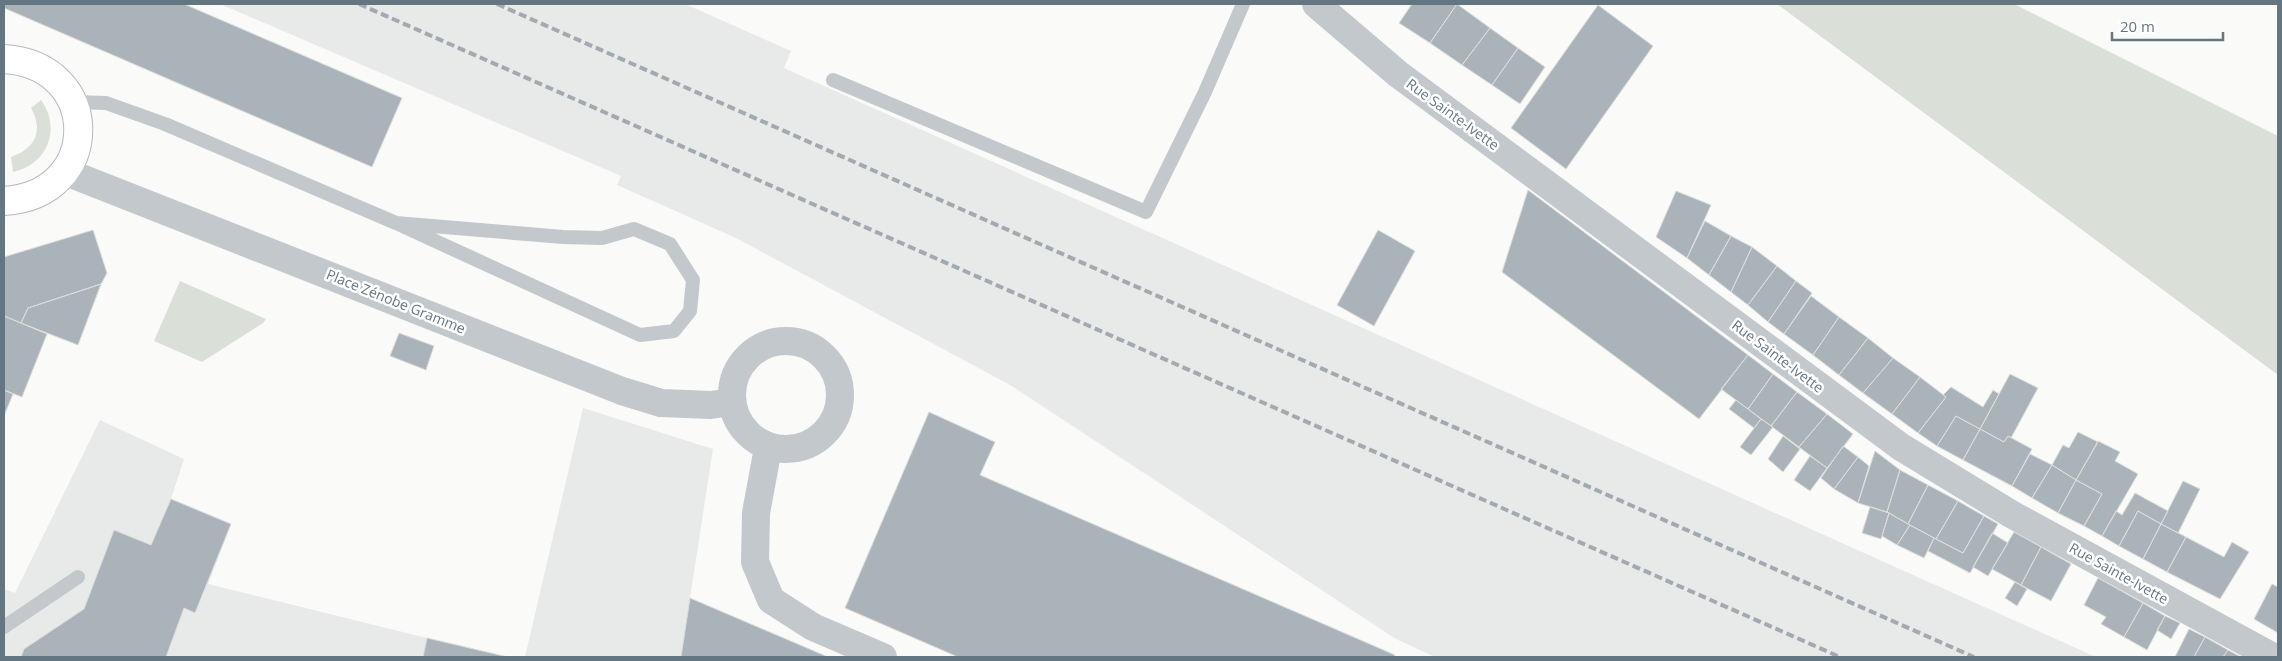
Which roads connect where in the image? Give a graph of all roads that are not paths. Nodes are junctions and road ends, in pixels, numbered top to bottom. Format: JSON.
{"nodes":[{"id":1,"x":1243,"y":4,"type":"edge"},
{"id":2,"x":1316,"y":4,"type":"edge"},
{"id":3,"x":4,"y":59,"type":"edge"},
{"id":4,"x":833,"y":80,"type":"dead end"},
{"id":5,"x":73,"y":102,"type":"junction"},
{"id":6,"x":66,"y":172,"type":"junction"},
{"id":7,"x":4,"y":201,"type":"edge"},
{"id":8,"x":396,"y":223,"type":"junction"},
{"id":9,"x":731,"y":402,"type":"junction"},
{"id":10,"x":768,"y":448,"type":"junction"},
{"id":11,"x":78,"y":577,"type":"dead end"},
{"id":12,"x":4,"y":627,"type":"edge"},
{"id":13,"x":883,"y":657,"type":"edge"},
{"id":14,"x":2273,"y":657,"type":"edge"}],
"edges":[{"from":1,"to":4,"type":"lane"},
{"from":2,"to":14,"type":"street","name":"Rue Sainte-Ivette"},
{"from":3,"to":5,"type":"street"},
{"from":5,"to":6,"type":"street"},
{"from":5,"to":8,"type":"lane"},
{"from":6,"to":7,"type":"street"},
{"from":6,"to":9,"type":"street","name":"Place Zénobe Gramme"},
{"from":8,"to":8,"type":"lane"},
{"from":9,"to":10,"type":"street"},
{"from":9,"to":10,"type":"street"},
{"from":10,"to":13,"type":"street"},
{"from":11,"to":12,"type":"lane"}]}
